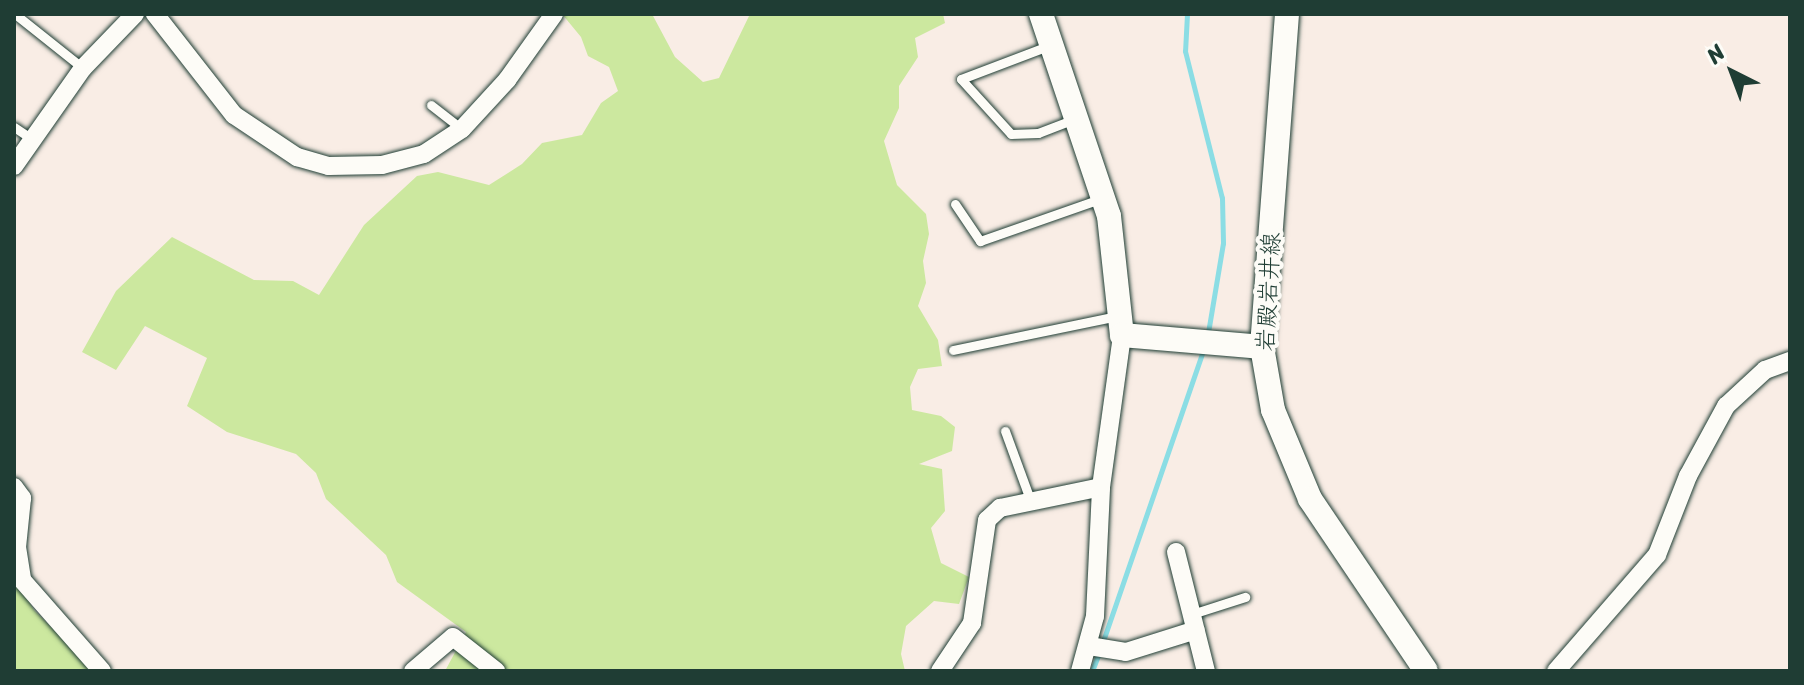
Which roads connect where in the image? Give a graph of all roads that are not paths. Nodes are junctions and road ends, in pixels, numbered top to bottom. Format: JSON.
{"nodes":[{"id":1,"x":15,"y":14,"type":"edge"},
{"id":2,"x":135,"y":14,"type":"edge"},
{"id":3,"x":155,"y":14,"type":"edge"},
{"id":4,"x":554,"y":14,"type":"edge"},
{"id":5,"x":1041,"y":14,"type":"edge"},
{"id":6,"x":1287,"y":14,"type":"edge"},
{"id":7,"x":1052,"y":45,"type":"junction"},
{"id":8,"x":83,"y":68,"type":"junction"},
{"id":9,"x":431,"y":105,"type":"dead end"},
{"id":10,"x":1078,"y":118,"type":"junction"},
{"id":11,"x":14,"y":127,"type":"edge"},
{"id":12,"x":462,"y":129,"type":"junction"},
{"id":13,"x":32,"y":139,"type":"junction"},
{"id":14,"x":14,"y":166,"type":"edge"},
{"id":15,"x":1104,"y":198,"type":"junction"},
{"id":16,"x":955,"y":204,"type":"dead end"},
{"id":17,"x":1121,"y":325,"type":"junction"},
{"id":18,"x":1262,"y":347,"type":"junction"},
{"id":19,"x":953,"y":350,"type":"dead end"},
{"id":20,"x":1790,"y":361,"type":"edge"},
{"id":21,"x":1005,"y":431,"type":"dead end"},
{"id":22,"x":14,"y":487,"type":"edge"},
{"id":23,"x":1101,"y":487,"type":"junction"},
{"id":24,"x":1031,"y":502,"type":"junction"},
{"id":25,"x":1176,"y":552,"type":"dead end"},
{"id":26,"x":1245,"y":597,"type":"dead end"},
{"id":27,"x":1194,"y":622,"type":"junction"},
{"id":28,"x":1089,"y":646,"type":"junction"},
{"id":29,"x":102,"y":671,"type":"edge"},
{"id":30,"x":413,"y":671,"type":"edge"},
{"id":31,"x":496,"y":671,"type":"edge"},
{"id":32,"x":940,"y":671,"type":"edge"},
{"id":33,"x":1080,"y":671,"type":"edge"},
{"id":34,"x":1206,"y":671,"type":"edge"},
{"id":35,"x":1426,"y":671,"type":"edge"},
{"id":36,"x":1556,"y":671,"type":"edge"}],
"edges":[{"from":1,"to":8,"type":"lane"},
{"from":2,"to":8,"type":"street"},
{"from":3,"to":12,"type":"street"},
{"from":4,"to":12,"type":"street"},
{"from":5,"to":7,"type":"main road"},
{"from":6,"to":18,"type":"main road","name":"岩殿岩井線"},
{"from":7,"to":10,"type":"main road"},
{"from":7,"to":10,"type":"lane"},
{"from":8,"to":13,"type":"street"},
{"from":9,"to":12,"type":"lane"},
{"from":10,"to":15,"type":"main road"},
{"from":11,"to":13,"type":"lane"},
{"from":13,"to":14,"type":"street"},
{"from":15,"to":16,"type":"lane"},
{"from":15,"to":17,"type":"main road"},
{"from":17,"to":18,"type":"main road"},
{"from":17,"to":19,"type":"lane"},
{"from":17,"to":23,"type":"street"},
{"from":18,"to":35,"type":"main road","name":"岩殿岩井線"},
{"from":20,"to":36,"type":"street"},
{"from":21,"to":24,"type":"lane"},
{"from":22,"to":29,"type":"street"},
{"from":23,"to":24,"type":"street"},
{"from":23,"to":28,"type":"street"},
{"from":24,"to":32,"type":"street"},
{"from":25,"to":27,"type":"street"},
{"from":26,"to":27,"type":"lane"},
{"from":27,"to":28,"type":"street"},
{"from":27,"to":34,"type":"street"},
{"from":28,"to":33,"type":"street"},
{"from":30,"to":31,"type":"street"}]}
